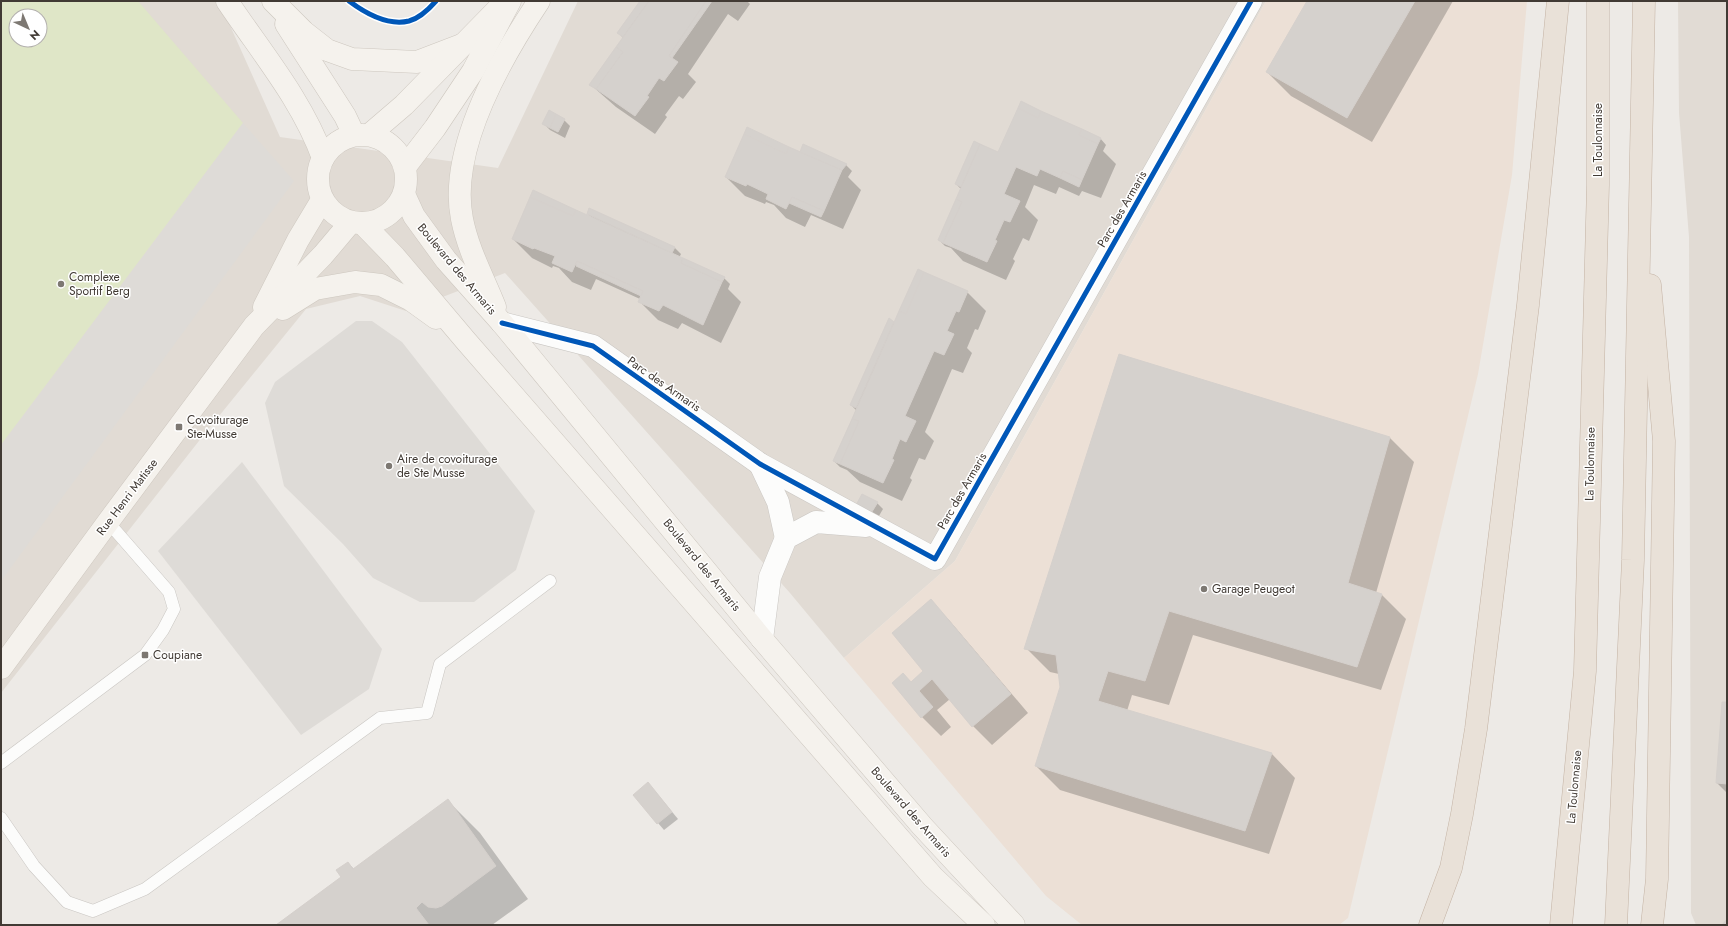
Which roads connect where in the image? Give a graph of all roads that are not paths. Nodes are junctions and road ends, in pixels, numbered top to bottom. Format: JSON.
{"nodes":[{"id":1,"x":227,"y":1,"type":"edge"},
{"id":2,"x":272,"y":1,"type":"edge"},
{"id":3,"x":506,"y":1,"type":"edge"},
{"id":4,"x":510,"y":1,"type":"edge"},
{"id":5,"x":539,"y":1,"type":"edge"},
{"id":6,"x":1251,"y":1,"type":"edge"},
{"id":7,"x":1558,"y":1,"type":"edge"},
{"id":8,"x":1598,"y":1,"type":"edge"},
{"id":9,"x":1644,"y":1,"type":"edge"},
{"id":10,"x":464,"y":44,"type":"junction"},
{"id":11,"x":362,"y":135,"type":"junction"},
{"id":12,"x":323,"y":158,"type":"junction"},
{"id":13,"x":1640,"y":165,"type":"junction"},
{"id":14,"x":405,"y":167,"type":"junction"},
{"id":15,"x":404,"y":194,"type":"junction"},
{"id":16,"x":322,"y":200,"type":"junction"},
{"id":17,"x":357,"y":223,"type":"junction"},
{"id":18,"x":502,"y":323,"type":"junction"},
{"id":19,"x":254,"y":326,"type":"junction"},
{"id":20,"x":466,"y":341,"type":"junction"},
{"id":21,"x":760,"y":464,"type":"junction"},
{"id":22,"x":108,"y":522,"type":"junction"},
{"id":23,"x":875,"y":526,"type":"junction"},
{"id":24,"x":786,"y":538,"type":"junction"},
{"id":25,"x":550,"y":581,"type":"dead end"},
{"id":26,"x":762,"y":638,"type":"junction"},
{"id":27,"x":1,"y":668,"type":"edge"},
{"id":28,"x":1,"y":763,"type":"edge"},
{"id":29,"x":1,"y":818,"type":"edge"},
{"id":30,"x":984,"y":925,"type":"edge"},
{"id":31,"x":1014,"y":925,"type":"edge"},
{"id":32,"x":1430,"y":925,"type":"edge"},
{"id":33,"x":1561,"y":925,"type":"edge"},
{"id":34,"x":1616,"y":925,"type":"edge"},
{"id":35,"x":1652,"y":925,"type":"edge"}],
"edges":[{"from":1,"to":12,"type":"main road"},
{"from":2,"to":10,"type":"main road"},
{"from":2,"to":11,"type":"main road"},
{"from":3,"to":10,"type":"main road"},
{"from":4,"to":14,"type":"main road"},
{"from":5,"to":18,"type":"main road"},
{"from":6,"to":23,"type":"street","name":"Parc des Armaris"},
{"from":7,"to":32,"type":"highway"},
{"from":8,"to":33,"type":"highway","name":"La Toulonnaise"},
{"from":9,"to":13,"type":"highway"},
{"from":10,"to":11,"type":"main road"},
{"from":11,"to":12,"type":"main road"},
{"from":11,"to":14,"type":"main road"},
{"from":12,"to":16,"type":"main road"},
{"from":13,"to":34,"type":"highway"},
{"from":13,"to":35,"type":"highway"},
{"from":14,"to":15,"type":"main road"},
{"from":15,"to":17,"type":"main road"},
{"from":15,"to":18,"type":"main road","name":"Boulevard des Armaris"},
{"from":16,"to":17,"type":"main road"},
{"from":16,"to":19,"type":"main road"},
{"from":17,"to":19,"type":"main road"},
{"from":17,"to":20,"type":"main road"},
{"from":18,"to":21,"type":"street","name":"Parc des Armaris"},
{"from":18,"to":26,"type":"main road","name":"Boulevard des Armaris"},
{"from":19,"to":20,"type":"main road"},
{"from":19,"to":22,"type":"main road","name":"Rue Henri Matisse"},
{"from":20,"to":30,"type":"main road"},
{"from":21,"to":23,"type":"street","name":"Parc des Armaris"},
{"from":21,"to":24,"type":"street"},
{"from":22,"to":27,"type":"main road","name":"Rue Henri Matisse"},
{"from":22,"to":28,"type":"lane"},
{"from":23,"to":24,"type":"street"},
{"from":24,"to":26,"type":"street"},
{"from":25,"to":29,"type":"lane"},
{"from":26,"to":31,"type":"main road","name":"Boulevard des Armaris"}]}
